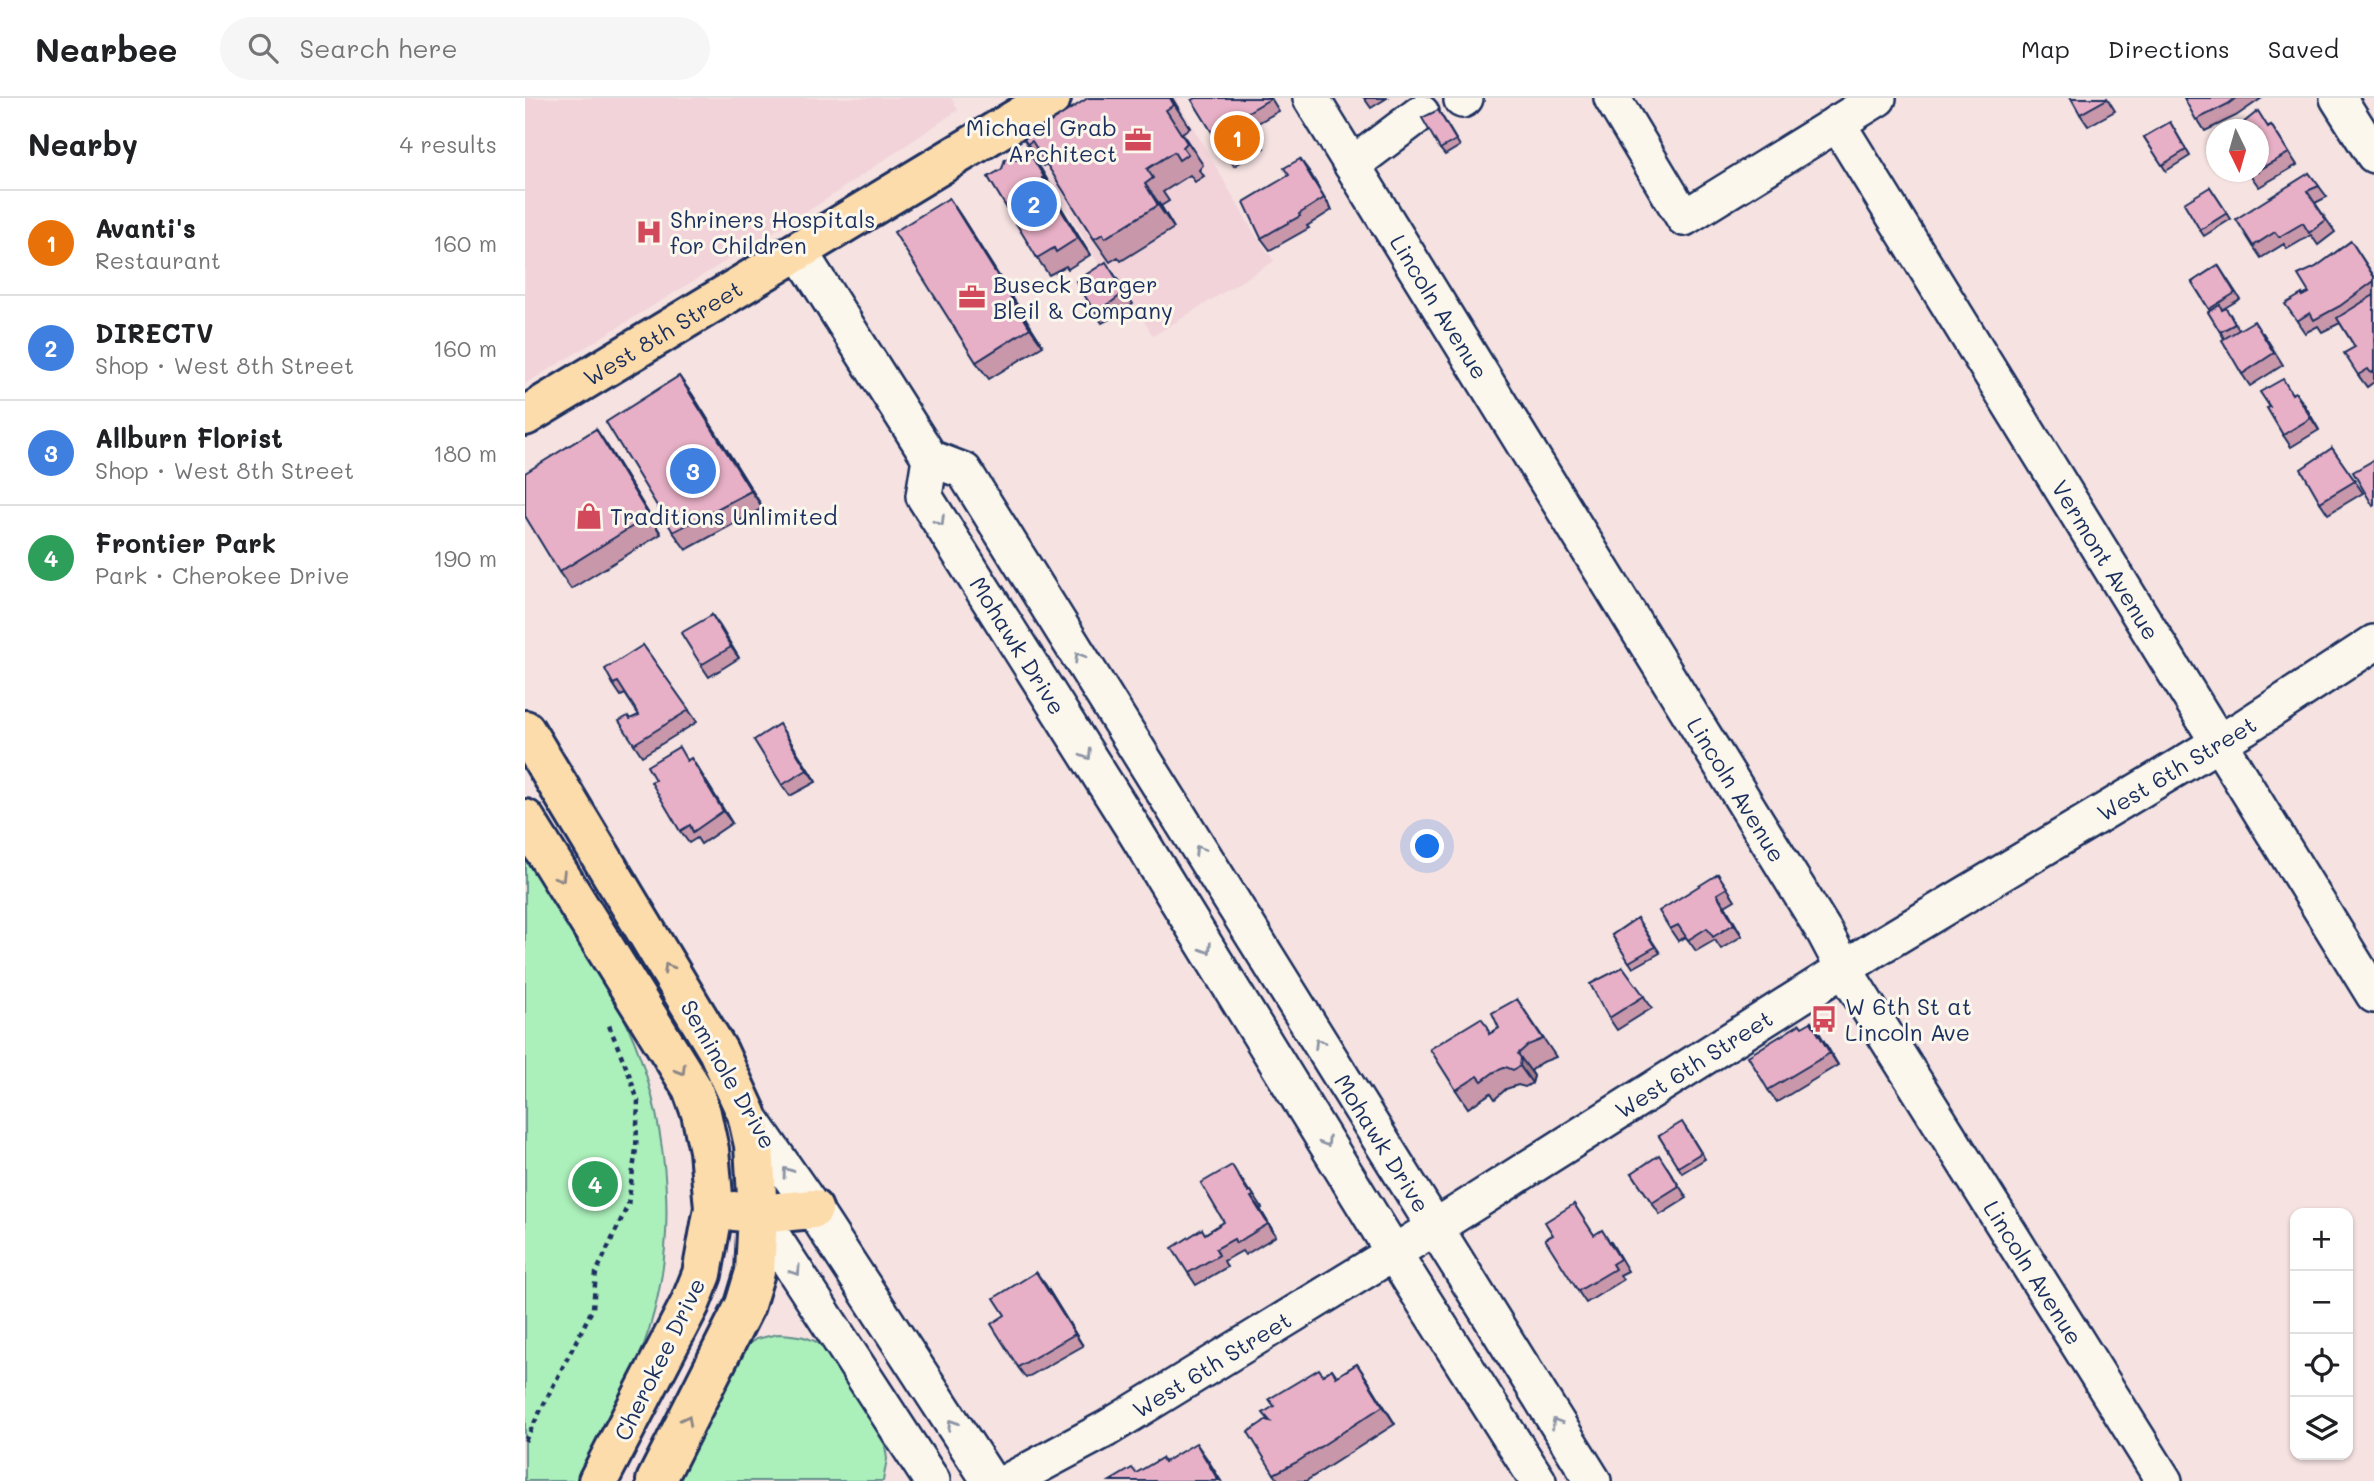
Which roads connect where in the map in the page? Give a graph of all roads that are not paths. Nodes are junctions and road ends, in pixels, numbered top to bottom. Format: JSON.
{"nodes":[{"id":1,"x":1051,"y":98,"type":"edge"},
{"id":2,"x":1311,"y":98,"type":"edge"},
{"id":3,"x":1612,"y":98,"type":"edge"},
{"id":4,"x":1878,"y":98,"type":"edge"},
{"id":5,"x":2338,"y":98,"type":"edge"},
{"id":6,"x":1421,"y":113,"type":"dead end"},
{"id":7,"x":1836,"y":123,"type":"junction"},
{"id":8,"x":2374,"y":155,"type":"edge"},
{"id":9,"x":1352,"y":164,"type":"junction"},
{"id":10,"x":799,"y":251,"type":"junction"},
{"id":11,"x":525,"y":416,"type":"edge"},
{"id":12,"x":930,"y":458,"type":"junction"},
{"id":13,"x":2374,"y":643,"type":"edge"},
{"id":14,"x":525,"y":730,"type":"edge"},
{"id":15,"x":2218,"y":744,"type":"junction"},
{"id":16,"x":1170,"y":804,"type":"junction"},
{"id":17,"x":525,"y":819,"type":"edge"},
{"id":18,"x":1133,"y":828,"type":"junction"},
{"id":19,"x":1845,"y":970,"type":"junction"},
{"id":20,"x":2374,"y":995,"type":"edge"},
{"id":21,"x":747,"y":1114,"type":"junction"},
{"id":22,"x":709,"y":1150,"type":"joint"},
{"id":23,"x":714,"y":1208,"type":"junction"},
{"id":24,"x":813,"y":1209,"type":"junction"},
{"id":25,"x":758,"y":1214,"type":"junction"},
{"id":26,"x":1434,"y":1228,"type":"junction"},
{"id":27,"x":1394,"y":1252,"type":"junction"},
{"id":28,"x":598,"y":1481,"type":"edge"},
{"id":29,"x":656,"y":1481,"type":"edge"},
{"id":30,"x":932,"y":1481,"type":"edge"},
{"id":31,"x":990,"y":1481,"type":"edge"},
{"id":32,"x":1009,"y":1481,"type":"edge"},
{"id":33,"x":1538,"y":1481,"type":"edge"},
{"id":34,"x":1593,"y":1481,"type":"edge"},
{"id":35,"x":2164,"y":1481,"type":"edge"}],
"edges":[{"from":1,"to":10,"type":"main road","name":"West 8th Street"},
{"from":2,"to":9,"type":"street","name":"Lincoln Avenue"},
{"from":3,"to":7,"type":"street"},
{"from":4,"to":7,"type":"street"},
{"from":5,"to":8,"type":"street"},
{"from":6,"to":9,"type":"street"},
{"from":7,"to":15,"type":"street","name":"Vermont Avenue"},
{"from":9,"to":19,"type":"street","name":"Lincoln Avenue"},
{"from":10,"to":11,"type":"main road","name":"West 8th Street"},
{"from":10,"to":12,"type":"street"},
{"from":16,"to":12,"type":"street","name":"Mohawk Drive","one_way":true},
{"from":12,"to":18,"type":"street","name":"Mohawk Drive","one_way":true},
{"from":13,"to":15,"type":"street","name":"West 6th Street"},
{"from":21,"to":14,"type":"main road","name":"Seminole Drive","one_way":true},
{"from":15,"to":19,"type":"street","name":"West 6th Street"},
{"from":15,"to":20,"type":"street","name":"Vermont Avenue"},
{"from":16,"to":18,"type":"street"},
{"from":26,"to":16,"type":"street","name":"Mohawk Drive","one_way":true},
{"from":17,"to":22,"type":"main road","name":"Seminole Drive","one_way":true},
{"from":18,"to":27,"type":"street","name":"Mohawk Drive","one_way":true},
{"from":19,"to":26,"type":"street","name":"West 6th Street"},
{"from":19,"to":35,"type":"street","name":"Lincoln Avenue"},
{"from":24,"to":21,"type":"street","name":"Seminole Drive","one_way":true},
{"from":21,"to":25,"type":"main road"},
{"from":22,"to":23,"type":"main road","name":"Cherokee Drive"},
{"from":23,"to":25,"type":"main road"},
{"from":23,"to":28,"type":"main road","name":"Cherokee Drive"},
{"from":24,"to":25,"type":"main road"},
{"from":31,"to":24,"type":"street","name":"Seminole Drive","one_way":true},
{"from":29,"to":25,"type":"main road","one_way":true},
{"from":25,"to":30,"type":"street","one_way":true},
{"from":26,"to":27,"type":"street","name":"West 6th Street"},
{"from":34,"to":26,"type":"street","name":"Mohawk Drive","one_way":true},
{"from":27,"to":32,"type":"street","name":"West 6th Street"},
{"from":27,"to":33,"type":"street","name":"Mohawk Drive"}]}
